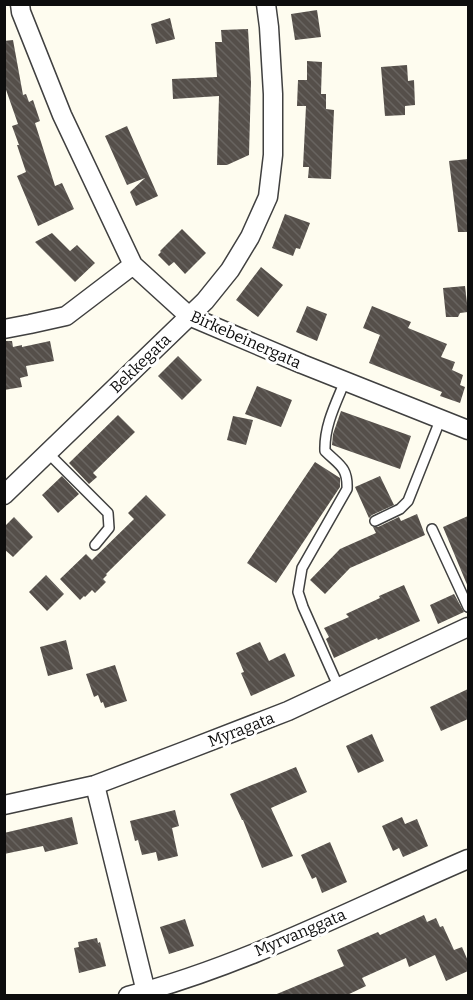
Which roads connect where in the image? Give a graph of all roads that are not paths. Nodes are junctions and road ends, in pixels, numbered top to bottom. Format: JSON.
{"nodes":[{"id":1,"x":20,"y":4,"type":"edge"},
{"id":2,"x":266,"y":4,"type":"edge"},
{"id":3,"x":133,"y":265,"type":"junction"},
{"id":4,"x":189,"y":316,"type":"junction"},
{"id":5,"x":4,"y":328,"type":"edge"},
{"id":6,"x":345,"y":381,"type":"junction"},
{"id":7,"x":441,"y":418,"type":"junction"},
{"id":8,"x":468,"y":430,"type":"edge"},
{"id":9,"x":48,"y":453,"type":"junction"},
{"id":10,"x":4,"y":495,"type":"edge"},
{"id":11,"x":375,"y":521,"type":"dead end"},
{"id":12,"x":432,"y":529,"type":"dead end"},
{"id":13,"x":95,"y":545,"type":"dead end"},
{"id":14,"x":468,"y":608,"type":"edge"},
{"id":15,"x":468,"y":627,"type":"edge"},
{"id":16,"x":339,"y":688,"type":"junction"},
{"id":17,"x":95,"y":785,"type":"junction"},
{"id":18,"x":4,"y":805,"type":"edge"},
{"id":19,"x":468,"y":859,"type":"edge"},
{"id":20,"x":140,"y":994,"type":"edge"}],
"edges":[{"from":1,"to":3,"type":"street","name":"Birkebeinergata"},
{"from":2,"to":4,"type":"street","name":"Bekkegata"},
{"from":3,"to":4,"type":"street","name":"Birkebeinergata"},
{"from":3,"to":5,"type":"street"},
{"from":4,"to":6,"type":"street","name":"Birkebeinergata"},
{"from":4,"to":9,"type":"street","name":"Bekkegata"},
{"from":6,"to":7,"type":"street","name":"Birkebeinergata"},
{"from":6,"to":16,"type":"lane"},
{"from":7,"to":8,"type":"street","name":"Birkebeinergata"},
{"from":7,"to":11,"type":"lane"},
{"from":9,"to":10,"type":"street","name":"Bekkegata"},
{"from":9,"to":13,"type":"lane"},
{"from":12,"to":14,"type":"lane"},
{"from":15,"to":16,"type":"street","name":"Myragata"},
{"from":16,"to":17,"type":"street","name":"Myragata"},
{"from":17,"to":18,"type":"street","name":"Myragata"},
{"from":17,"to":20,"type":"street"},
{"from":19,"to":20,"type":"street","name":"Myrvanggata"}]}
